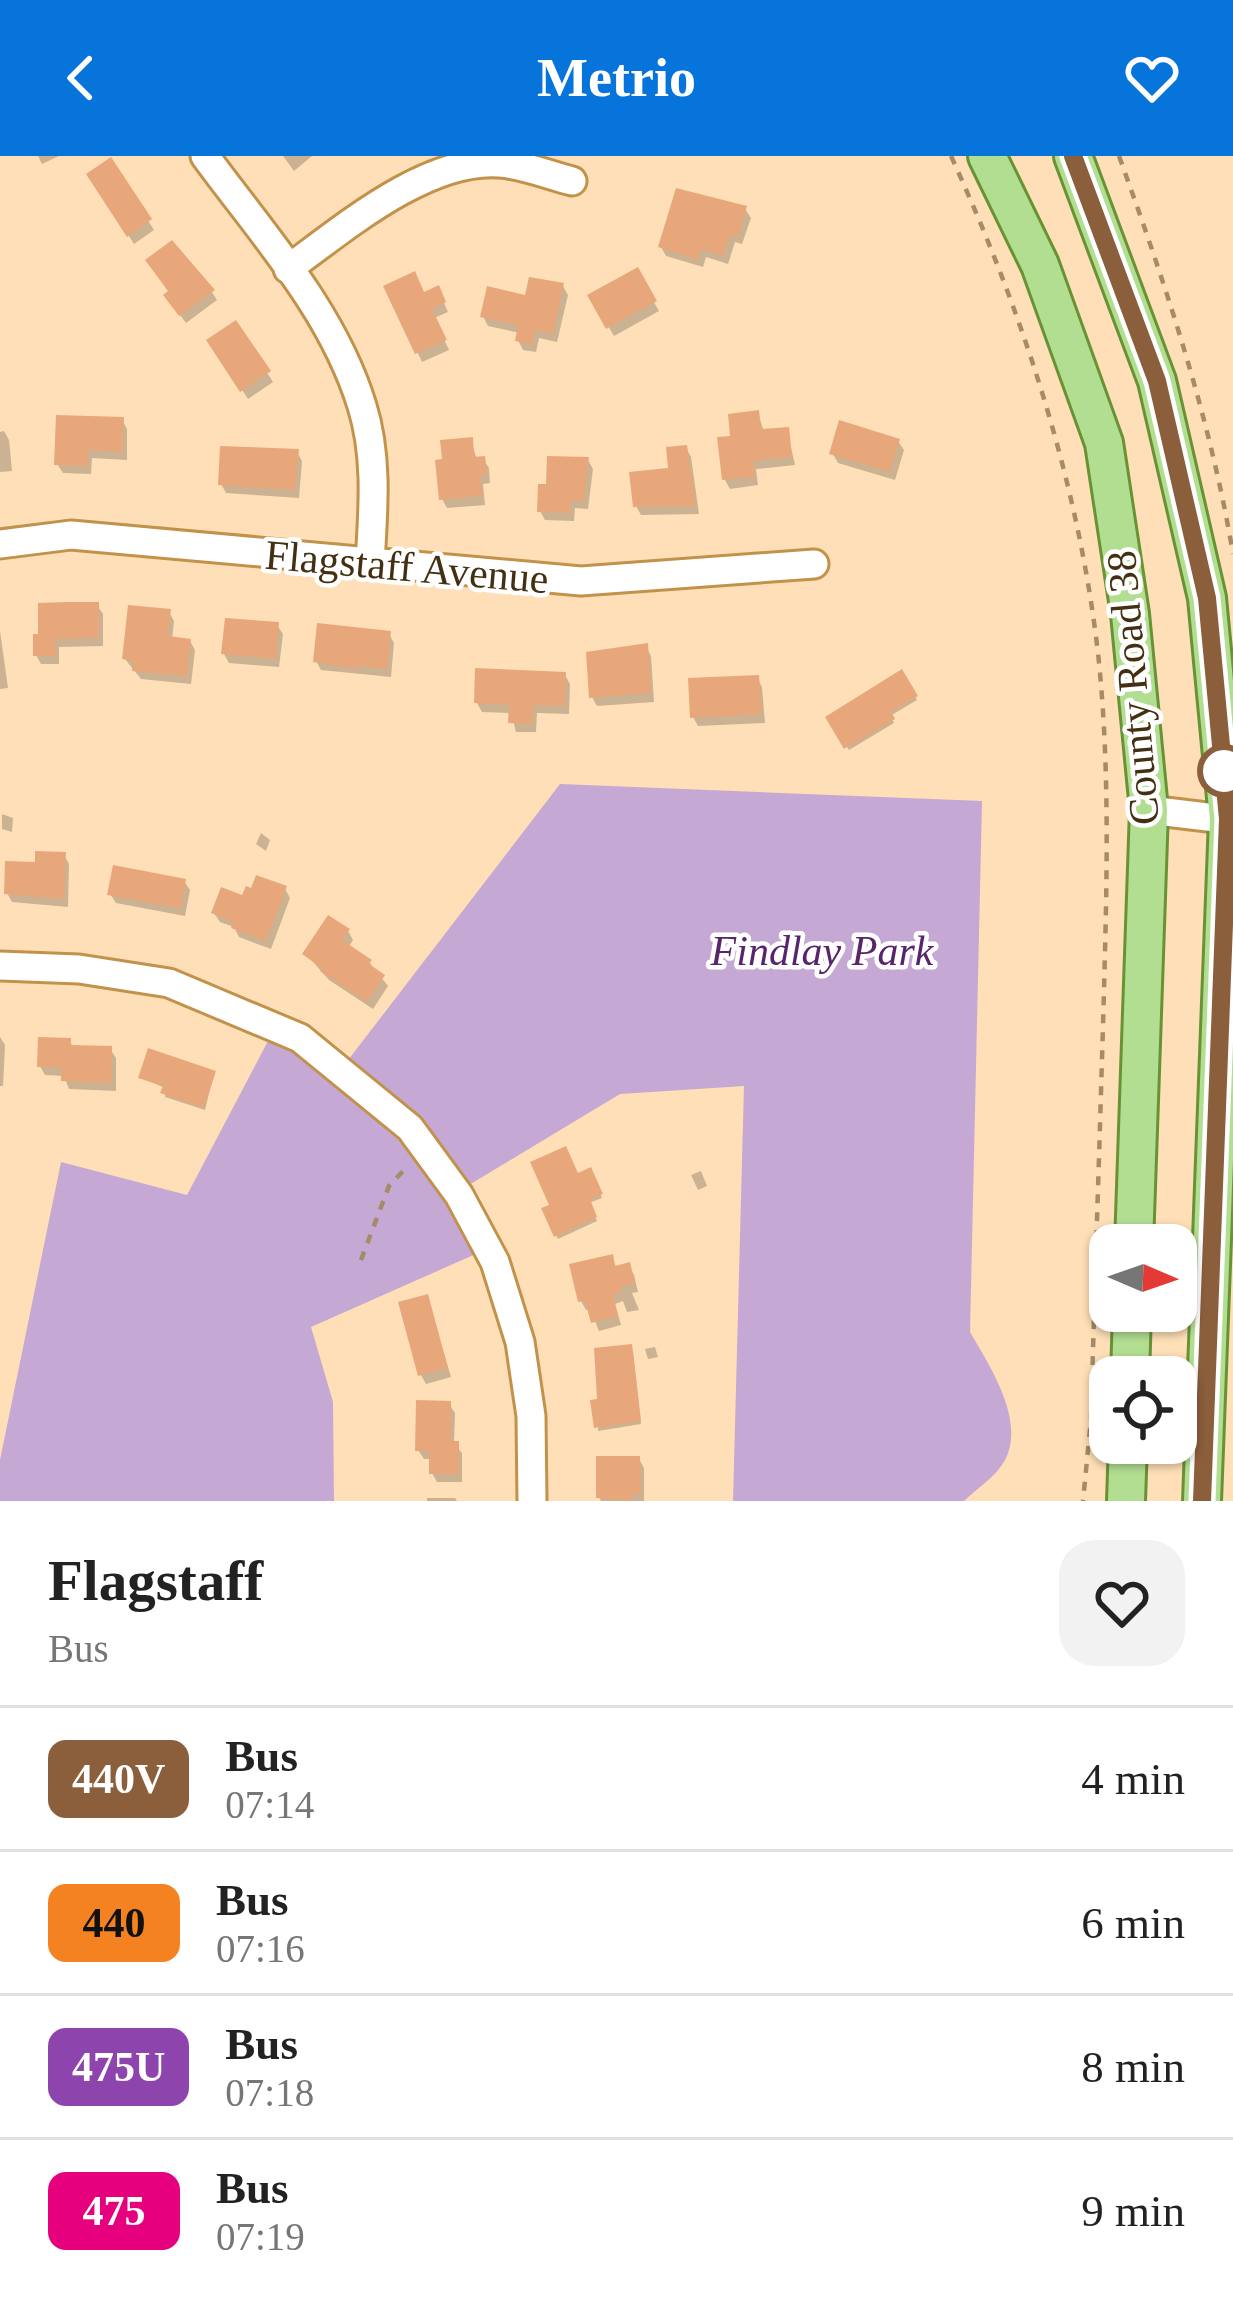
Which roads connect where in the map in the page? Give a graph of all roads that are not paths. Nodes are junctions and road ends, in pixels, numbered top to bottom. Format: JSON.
{"nodes":[{"id":1,"x":205,"y":156,"type":"edge"},
{"id":2,"x":987,"y":156,"type":"edge"},
{"id":3,"x":1072,"y":156,"type":"edge"},
{"id":4,"x":572,"y":181,"type":"dead end"},
{"id":5,"x":288,"y":269,"type":"junction"},
{"id":6,"x":0,"y":544,"type":"edge"},
{"id":7,"x":370,"y":563,"type":"junction"},
{"id":8,"x":814,"y":564,"type":"dead end"},
{"id":9,"x":1149,"y":810,"type":"junction"},
{"id":10,"x":1231,"y":819,"type":"edge"},
{"id":11,"x":0,"y":966,"type":"edge"},
{"id":12,"x":1135,"y":1224,"type":"edge"},
{"id":13,"x":1127,"y":1464,"type":"edge"},
{"id":14,"x":532,"y":1501,"type":"edge"},
{"id":15,"x":1126,"y":1501,"type":"edge"},
{"id":16,"x":1202,"y":1501,"type":"edge"}],
"edges":[{"from":1,"to":5,"type":"street"},
{"from":2,"to":9,"type":"main road","name":"County Road 38"},
{"from":3,"to":10,"type":"main road"},
{"from":4,"to":5,"type":"street"},
{"from":5,"to":7,"type":"street"},
{"from":6,"to":7,"type":"street","name":"Flagstaff Avenue"},
{"from":7,"to":8,"type":"street","name":"Flagstaff Avenue"},
{"from":9,"to":10,"type":"street"},
{"from":9,"to":12,"type":"main road","name":"County Road 38"},
{"from":10,"to":16,"type":"main road"},
{"from":11,"to":14,"type":"street"},
{"from":13,"to":15,"type":"main road"}]}
